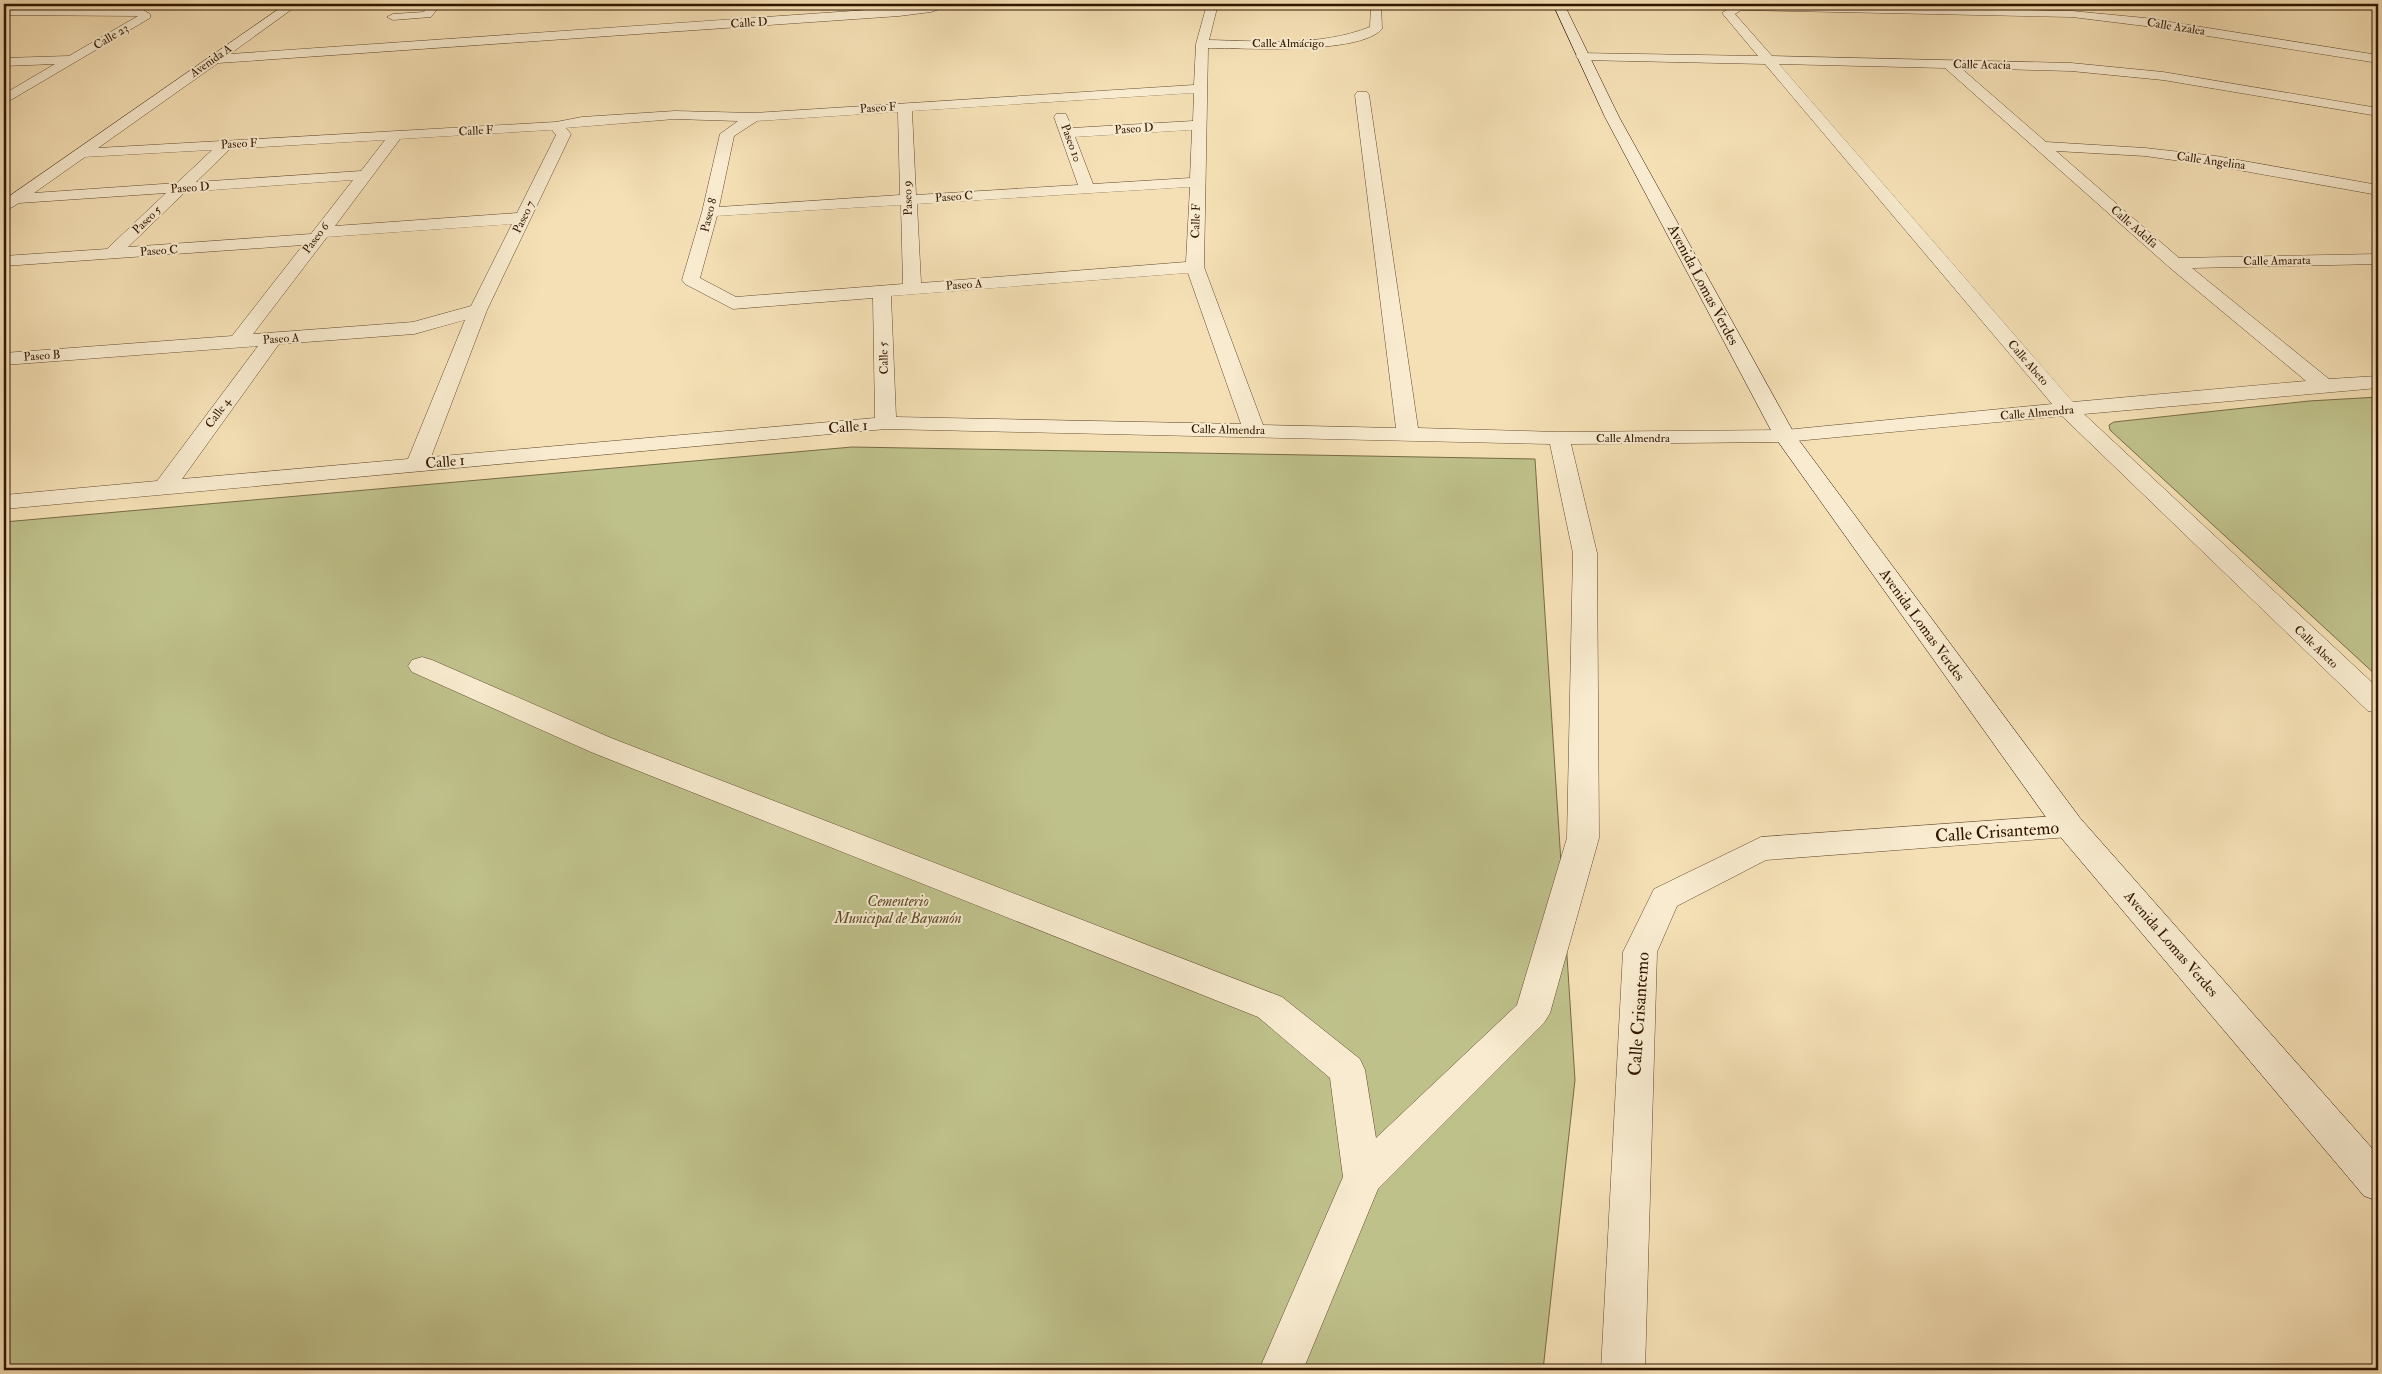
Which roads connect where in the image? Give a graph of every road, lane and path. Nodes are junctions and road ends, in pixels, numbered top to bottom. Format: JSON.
{"nodes":[{"id":1,"x":293,"y":4,"type":"edge"},
{"id":2,"x":436,"y":4,"type":"edge"},
{"id":3,"x":948,"y":4,"type":"edge"},
{"id":4,"x":1212,"y":4,"type":"edge"},
{"id":5,"x":1376,"y":4,"type":"edge"},
{"id":6,"x":1558,"y":4,"type":"edge"},
{"id":7,"x":4,"y":12,"type":"edge"},
{"id":8,"x":393,"y":17,"type":"dead end"},
{"id":9,"x":1202,"y":44,"type":"junction"},
{"id":10,"x":1582,"y":56,"type":"junction"},
{"id":11,"x":214,"y":59,"type":"junction"},
{"id":12,"x":2378,"y":59,"type":"edge"},
{"id":13,"x":71,"y":60,"type":"junction"},
{"id":14,"x":1767,"y":60,"type":"junction"},
{"id":15,"x":4,"y":62,"type":"edge"},
{"id":16,"x":1948,"y":64,"type":"junction"},
{"id":17,"x":1202,"y":88,"type":"junction"},
{"id":18,"x":1362,"y":95,"type":"dead end"},
{"id":19,"x":1054,"y":98,"type":"junction"},
{"id":20,"x":4,"y":100,"type":"edge"},
{"id":21,"x":905,"y":106,"type":"junction"},
{"id":22,"x":2378,"y":112,"type":"edge"},
{"id":23,"x":754,"y":117,"type":"junction"},
{"id":24,"x":1201,"y":125,"type":"junction"},
{"id":25,"x":556,"y":126,"type":"junction"},
{"id":26,"x":1067,"y":133,"type":"junction"},
{"id":27,"x":396,"y":135,"type":"junction"},
{"id":28,"x":226,"y":145,"type":"junction"},
{"id":29,"x":2041,"y":146,"type":"junction"},
{"id":30,"x":82,"y":153,"type":"junction"},
{"id":31,"x":365,"y":175,"type":"junction"},
{"id":32,"x":1198,"y":182,"type":"junction"},
{"id":33,"x":179,"y":188,"type":"junction"},
{"id":34,"x":1087,"y":189,"type":"junction"},
{"id":35,"x":2378,"y":190,"type":"edge"},
{"id":36,"x":908,"y":200,"type":"junction"},
{"id":37,"x":9,"y":203,"type":"edge"},
{"id":38,"x":710,"y":212,"type":"junction"},
{"id":39,"x":523,"y":218,"type":"junction"},
{"id":40,"x":318,"y":236,"type":"junction"},
{"id":41,"x":111,"y":254,"type":"junction"},
{"id":42,"x":2378,"y":259,"type":"edge"},
{"id":43,"x":4,"y":261,"type":"edge"},
{"id":44,"x":2175,"y":263,"type":"junction"},
{"id":45,"x":1195,"y":267,"type":"junction"},
{"id":46,"x":912,"y":289,"type":"junction"},
{"id":47,"x":882,"y":292,"type":"junction"},
{"id":48,"x":733,"y":303,"type":"joint"},
{"id":49,"x":478,"y":310,"type":"junction"},
{"id":50,"x":273,"y":339,"type":"junction"},
{"id":51,"x":237,"y":342,"type":"junction"},
{"id":52,"x":81,"y":354,"type":"joint"},
{"id":53,"x":4,"y":359,"type":"edge"},
{"id":54,"x":2378,"y":382,"type":"edge"},
{"id":55,"x":2324,"y":385,"type":"junction"},
{"id":56,"x":2068,"y":410,"type":"junction"},
{"id":57,"x":886,"y":423,"type":"junction"},
{"id":58,"x":1254,"y":430,"type":"junction"},
{"id":59,"x":1408,"y":434,"type":"junction"},
{"id":60,"x":1785,"y":436,"type":"junction"},
{"id":61,"x":1559,"y":438,"type":"junction"},
{"id":62,"x":417,"y":465,"type":"junction"},
{"id":63,"x":164,"y":488,"type":"junction"},
{"id":64,"x":4,"y":502,"type":"edge"},
{"id":65,"x":422,"y":666,"type":"dead end"},
{"id":66,"x":2378,"y":704,"type":"edge"},
{"id":67,"x":2069,"y":826,"type":"junction"},
{"id":68,"x":1363,"y":1176,"type":"junction"},
{"id":69,"x":2378,"y":1182,"type":"edge"},
{"id":70,"x":1281,"y":1370,"type":"edge"},
{"id":71,"x":1623,"y":1370,"type":"edge"}],
"edges":[{"from":1,"to":11,"type":"street","name":"Avenida A"},
{"from":2,"to":8,"type":"street"},
{"from":3,"to":11,"type":"street","name":"Calle D"},
{"from":4,"to":9,"type":"street","name":"Calle F"},
{"from":5,"to":9,"type":"street","name":"Calle Almácigo"},
{"from":6,"to":10,"type":"street","name":"Avenida Lomas Verdes"},
{"from":7,"to":13,"type":"street","name":"Calle 23"},
{"from":9,"to":17,"type":"street","name":"Calle F"},
{"from":10,"to":14,"type":"street","name":"Calle Acacia"},
{"from":10,"to":60,"type":"street","name":"Avenida Lomas Verdes"},
{"from":11,"to":30,"type":"street","name":"Avenida A"},
{"from":12,"to":14,"type":"street","name":"Calle Azalea"},
{"from":13,"to":15,"type":"street"},
{"from":13,"to":20,"type":"street","name":"Calle 23"},
{"from":14,"to":16,"type":"street","name":"Calle Acacia"},
{"from":14,"to":56,"type":"street","name":"Calle Abeto"},
{"from":16,"to":22,"type":"street","name":"Calle Acacia"},
{"from":16,"to":29,"type":"street","name":"Calle Adelfa"},
{"from":17,"to":19,"type":"street","name":"Paseo F"},
{"from":17,"to":24,"type":"street","name":"Calle F"},
{"from":18,"to":59,"type":"street"},
{"from":19,"to":21,"type":"street","name":"Paseo F"},
{"from":19,"to":26,"type":"street","name":"Paseo 10"},
{"from":21,"to":23,"type":"street","name":"Paseo F"},
{"from":21,"to":36,"type":"street","name":"Paseo 9"},
{"from":23,"to":25,"type":"street","name":"Paseo F"},
{"from":23,"to":38,"type":"street","name":"Paseo 8"},
{"from":24,"to":26,"type":"street","name":"Paseo D"},
{"from":24,"to":32,"type":"street","name":"Calle F"},
{"from":25,"to":27,"type":"street","name":"Calle F"},
{"from":25,"to":39,"type":"street","name":"Paseo 7"},
{"from":26,"to":34,"type":"street","name":"Paseo 10"},
{"from":27,"to":28,"type":"street","name":"Paseo F"},
{"from":27,"to":31,"type":"street","name":"Paseo 6"},
{"from":28,"to":30,"type":"street","name":"Paseo F"},
{"from":28,"to":33,"type":"street","name":"Paseo 5"},
{"from":29,"to":35,"type":"street","name":"Calle Angelina"},
{"from":29,"to":44,"type":"street","name":"Calle Adelfa"},
{"from":30,"to":37,"type":"street"},
{"from":31,"to":33,"type":"street","name":"Paseo D"},
{"from":31,"to":40,"type":"street","name":"Paseo 6"},
{"from":32,"to":34,"type":"street","name":"Paseo C"},
{"from":32,"to":45,"type":"street","name":"Calle F"},
{"from":33,"to":37,"type":"street","name":"Paseo D"},
{"from":33,"to":41,"type":"street","name":"Paseo 5"},
{"from":34,"to":36,"type":"street","name":"Paseo C"},
{"from":36,"to":38,"type":"street","name":"Paseo C"},
{"from":36,"to":46,"type":"street","name":"Paseo 9"},
{"from":38,"to":48,"type":"street","name":"Paseo 8"},
{"from":39,"to":40,"type":"street","name":"Paseo C"},
{"from":39,"to":49,"type":"street","name":"Paseo 7"},
{"from":40,"to":41,"type":"street","name":"Paseo C"},
{"from":40,"to":51,"type":"street","name":"Paseo 6"},
{"from":41,"to":43,"type":"street","name":"Paseo C"},
{"from":42,"to":44,"type":"street","name":"Calle Amarata"},
{"from":44,"to":55,"type":"street","name":"Calle Adelfa"},
{"from":45,"to":46,"type":"street","name":"Paseo A"},
{"from":45,"to":58,"type":"street","name":"Calle F"},
{"from":46,"to":47,"type":"street","name":"Paseo A"},
{"from":47,"to":48,"type":"street","name":"Paseo A"},
{"from":47,"to":57,"type":"street","name":"Calle 5"},
{"from":49,"to":50,"type":"street","name":"Paseo A"},
{"from":49,"to":62,"type":"street","name":"Paseo 7"},
{"from":50,"to":51,"type":"street","name":"Paseo A"},
{"from":50,"to":63,"type":"street","name":"Calle 4"},
{"from":51,"to":52,"type":"street","name":"Paseo A"},
{"from":52,"to":53,"type":"street","name":"Paseo B"},
{"from":54,"to":55,"type":"street","name":"Calle Almendra"},
{"from":55,"to":56,"type":"street","name":"Calle Almendra"},
{"from":56,"to":60,"type":"street","name":"Calle Almendra"},
{"from":56,"to":66,"type":"street","name":"Calle Abeto"},
{"from":57,"to":58,"type":"street","name":"Calle Almendra"},
{"from":57,"to":62,"type":"street","name":"Calle 1"},
{"from":58,"to":59,"type":"street","name":"Calle Almendra"},
{"from":59,"to":61,"type":"street","name":"Calle Almendra"},
{"from":60,"to":61,"type":"street","name":"Calle Almendra"},
{"from":60,"to":67,"type":"street","name":"Avenida Lomas Verdes"},
{"from":61,"to":68,"type":"street"},
{"from":62,"to":63,"type":"street","name":"Calle 1"},
{"from":63,"to":64,"type":"street","name":"Calle 1"},
{"from":65,"to":68,"type":"street"},
{"from":67,"to":69,"type":"street","name":"Avenida Lomas Verdes"},
{"from":67,"to":71,"type":"street","name":"Calle Crisantemo"},
{"from":68,"to":70,"type":"street"}]}
